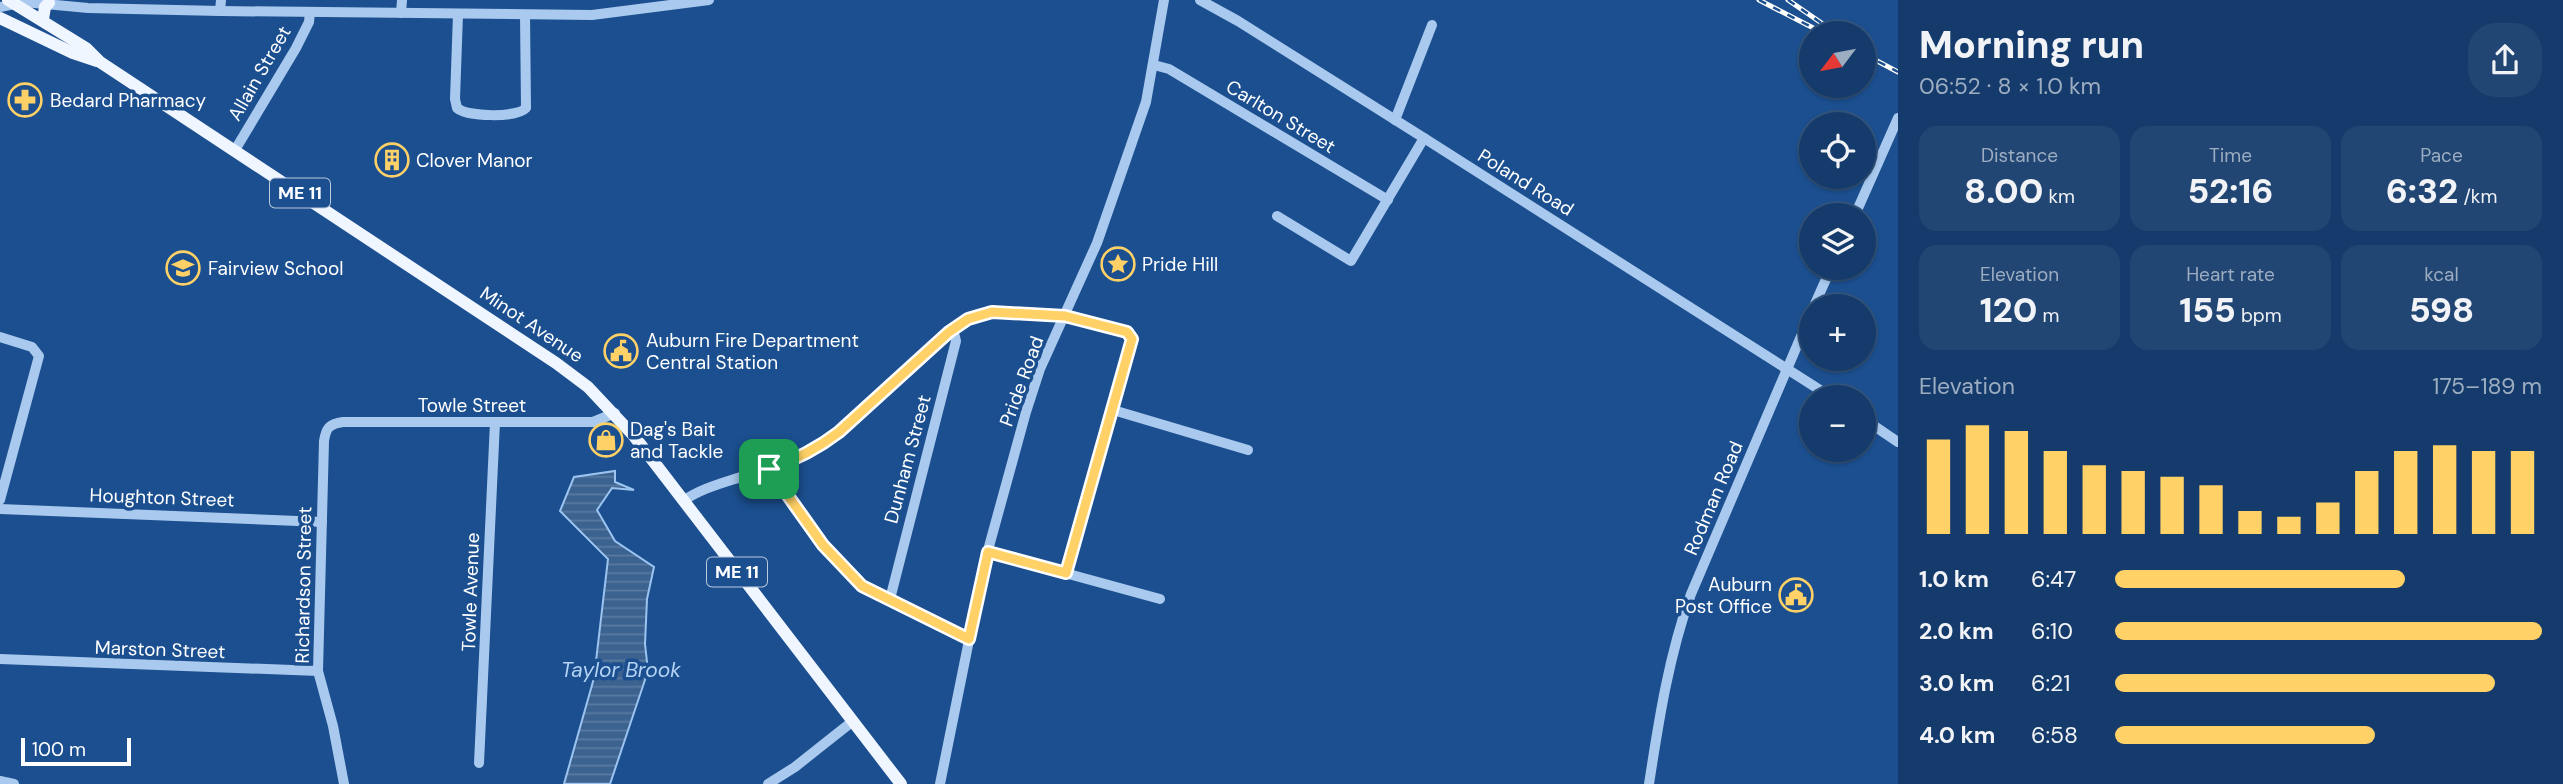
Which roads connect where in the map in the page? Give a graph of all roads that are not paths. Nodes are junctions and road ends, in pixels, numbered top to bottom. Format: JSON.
{"nodes":[{"id":1,"x":402,"y":0,"type":"edge"},
{"id":2,"x":709,"y":0,"type":"edge"},
{"id":3,"x":1164,"y":0,"type":"edge"},
{"id":4,"x":1200,"y":0,"type":"edge"},
{"id":5,"x":11,"y":1,"type":"edge"},
{"id":6,"x":43,"y":1,"type":"edge"},
{"id":7,"x":88,"y":4,"type":"edge"},
{"id":8,"x":642,"y":5,"type":"edge"},
{"id":9,"x":221,"y":6,"type":"edge"},
{"id":10,"x":0,"y":7,"type":"edge"},
{"id":11,"x":310,"y":12,"type":"junction"},
{"id":12,"x":401,"y":13,"type":"junction"},
{"id":13,"x":458,"y":15,"type":"junction"},
{"id":14,"x":525,"y":15,"type":"junction"},
{"id":15,"x":0,"y":18,"type":"edge"},
{"id":16,"x":43,"y":19,"type":"junction"},
{"id":17,"x":1432,"y":25,"type":"dead end"},
{"id":18,"x":100,"y":62,"type":"junction"},
{"id":19,"x":1154,"y":65,"type":"junction"},
{"id":20,"x":1898,"y":118,"type":"edge"},
{"id":21,"x":1395,"y":120,"type":"junction"},
{"id":22,"x":1424,"y":138,"type":"junction"},
{"id":23,"x":235,"y":150,"type":"junction"},
{"id":24,"x":1388,"y":200,"type":"junction"},
{"id":25,"x":1860,"y":203,"type":"edge"},
{"id":26,"x":1277,"y":216,"type":"dead end"},
{"id":27,"x":1065,"y":316,"type":"junction"},
{"id":28,"x":953,"y":329,"type":"junction"},
{"id":29,"x":0,"y":337,"type":"edge"},
{"id":30,"x":1799,"y":340,"type":"edge"},
{"id":31,"x":1787,"y":368,"type":"junction"},
{"id":32,"x":1813,"y":385,"type":"edge"},
{"id":33,"x":1113,"y":410,"type":"junction"},
{"id":34,"x":615,"y":413,"type":"junction"},
{"id":35,"x":495,"y":422,"type":"junction"},
{"id":36,"x":328,"y":427,"type":"joint"},
{"id":37,"x":1876,"y":427,"type":"edge"},
{"id":38,"x":1898,"y":442,"type":"edge"},
{"id":39,"x":1248,"y":450,"type":"dead end"},
{"id":40,"x":769,"y":469,"type":"junction"},
{"id":41,"x":0,"y":500,"type":"edge"},
{"id":42,"x":683,"y":501,"type":"junction"},
{"id":43,"x":0,"y":509,"type":"edge"},
{"id":44,"x":323,"y":522,"type":"junction"},
{"id":45,"x":988,"y":552,"type":"junction"},
{"id":46,"x":1066,"y":573,"type":"junction"},
{"id":47,"x":890,"y":599,"type":"junction"},
{"id":48,"x":1160,"y":599,"type":"dead end"},
{"id":49,"x":969,"y":639,"type":"junction"},
{"id":50,"x":0,"y":659,"type":"edge"},
{"id":51,"x":318,"y":671,"type":"junction"},
{"id":52,"x":853,"y":721,"type":"junction"},
{"id":53,"x":479,"y":763,"type":"dead end"},
{"id":54,"x":0,"y":781,"type":"edge"},
{"id":55,"x":14,"y":784,"type":"edge"},
{"id":56,"x":344,"y":784,"type":"edge"},
{"id":57,"x":768,"y":784,"type":"edge"},
{"id":58,"x":901,"y":784,"type":"edge"},
{"id":59,"x":940,"y":784,"type":"edge"},
{"id":60,"x":1649,"y":784,"type":"edge"}],
"edges":[{"from":1,"to":12,"type":"street"},
{"from":2,"to":8,"type":"street"},
{"from":3,"to":19,"type":"street","name":"Pride Road"},
{"from":4,"to":21,"type":"street","name":"Poland Road"},
{"from":5,"to":6,"type":"street"},
{"from":5,"to":10,"type":"street"},
{"from":5,"to":16,"type":"main road","name":"Minot Avenue","number":"ME 11"},
{"from":6,"to":7,"type":"street"},
{"from":6,"to":16,"type":"main road"},
{"from":7,"to":9,"type":"street"},
{"from":8,"to":14,"type":"street"},
{"from":9,"to":11,"type":"street"},
{"from":11,"to":12,"type":"street"},
{"from":11,"to":23,"type":"street","name":"Allain Street"},
{"from":12,"to":13,"type":"street"},
{"from":13,"to":14,"type":"street"},
{"from":13,"to":14,"type":"street"},
{"from":15,"to":18,"type":"main road","name":"Minot Avenue","number":"ME 11"},
{"from":16,"to":18,"type":"main road","name":"Minot Avenue","number":"ME 11"},
{"from":17,"to":21,"type":"street"},
{"from":18,"to":23,"type":"main road","name":"Minot Avenue","number":"ME 11"},
{"from":19,"to":24,"type":"street","name":"Carlton Street"},
{"from":19,"to":27,"type":"street","name":"Pride Road"},
{"from":20,"to":25,"type":"street"},
{"from":21,"to":22,"type":"street","name":"Poland Road"},
{"from":22,"to":24,"type":"street"},
{"from":22,"to":31,"type":"street","name":"Poland Road"},
{"from":23,"to":34,"type":"main road","name":"Minot Avenue","number":"ME 11"},
{"from":24,"to":26,"type":"street"},
{"from":27,"to":28,"type":"street"},
{"from":27,"to":33,"type":"street"},
{"from":27,"to":45,"type":"street","name":"Pride Road"},
{"from":28,"to":40,"type":"street"},
{"from":28,"to":47,"type":"street","name":"Dunham Street"},
{"from":29,"to":41,"type":"street"},
{"from":30,"to":31,"type":"street","name":"Rodman Road"},
{"from":31,"to":32,"type":"street","name":"Poland Road"},
{"from":31,"to":60,"type":"street","name":"Rodman Road"},
{"from":33,"to":39,"type":"street"},
{"from":33,"to":46,"type":"street"},
{"from":34,"to":35,"type":"street","name":"Towle Street"},
{"from":34,"to":42,"type":"main road","name":"Minot Avenue","number":"ME 11"},
{"from":35,"to":36,"type":"street","name":"Towle Street"},
{"from":35,"to":53,"type":"street","name":"Towle Avenue"},
{"from":36,"to":44,"type":"street","name":"Richardson Street"},
{"from":37,"to":38,"type":"street"},
{"from":40,"to":42,"type":"street"},
{"from":40,"to":47,"type":"street"},
{"from":42,"to":52,"type":"main road","name":"Minot Avenue","number":"ME 11"},
{"from":43,"to":44,"type":"street","name":"Houghton Street"},
{"from":44,"to":51,"type":"street","name":"Richardson Street"},
{"from":45,"to":46,"type":"street"},
{"from":45,"to":49,"type":"street","name":"Pride Road"},
{"from":46,"to":48,"type":"street"},
{"from":47,"to":49,"type":"street"},
{"from":49,"to":59,"type":"street","name":"Pride Road"},
{"from":50,"to":51,"type":"street","name":"Marston Street"},
{"from":51,"to":56,"type":"street","name":"Richardson Street"},
{"from":52,"to":57,"type":"street"},
{"from":52,"to":58,"type":"main road","name":"Minot Avenue","number":"ME 11"},
{"from":54,"to":55,"type":"street"}]}
